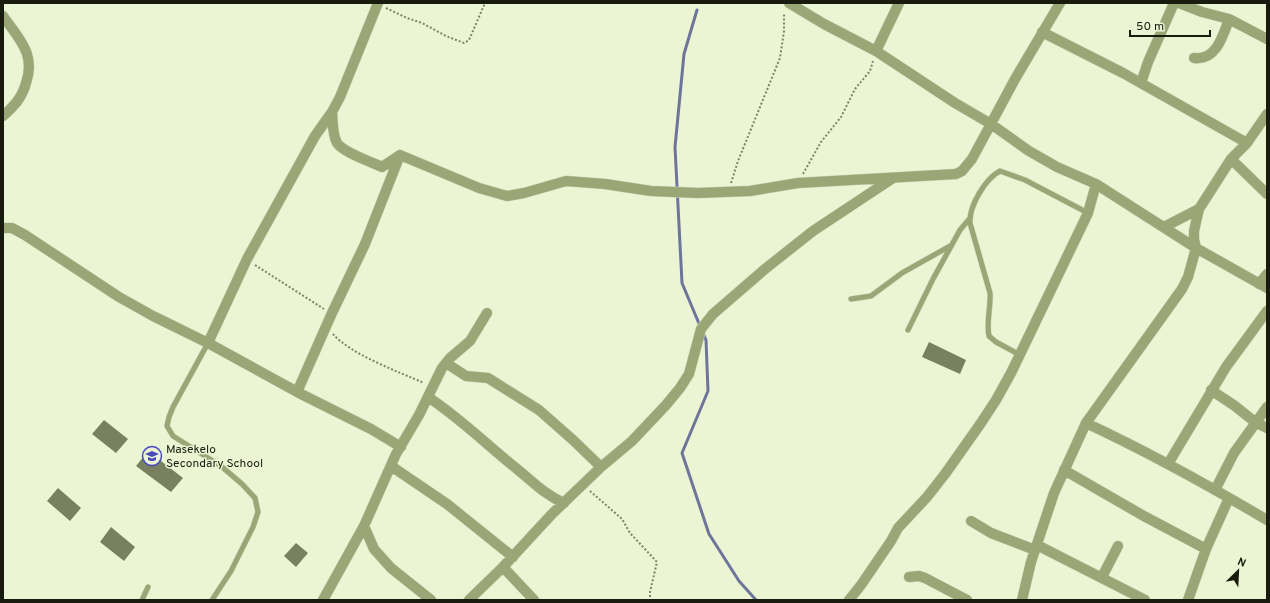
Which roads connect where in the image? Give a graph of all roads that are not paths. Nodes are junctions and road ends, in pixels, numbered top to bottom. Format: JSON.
{"nodes":[{"id":1,"x":899,"y":3,"type":"edge"},
{"id":2,"x":1060,"y":3,"type":"edge"},
{"id":3,"x":1174,"y":3,"type":"edge"},
{"id":4,"x":1179,"y":3,"type":"edge"},
{"id":5,"x":378,"y":4,"type":"edge"},
{"id":6,"x":787,"y":7,"type":"edge"},
{"id":7,"x":3,"y":16,"type":"edge"},
{"id":8,"x":1230,"y":19,"type":"junction"},
{"id":9,"x":1042,"y":32,"type":"junction"},
{"id":10,"x":1267,"y":39,"type":"edge"},
{"id":11,"x":876,"y":51,"type":"junction"},
{"id":12,"x":1194,"y":58,"type":"dead end"},
{"id":13,"x":1140,"y":83,"type":"junction"},
{"id":14,"x":332,"y":112,"type":"junction"},
{"id":15,"x":1267,"y":114,"type":"edge"},
{"id":16,"x":3,"y":116,"type":"edge"},
{"id":17,"x":991,"y":124,"type":"junction"},
{"id":18,"x":1247,"y":143,"type":"junction"},
{"id":19,"x":400,"y":155,"type":"junction"},
{"id":20,"x":1231,"y":159,"type":"junction"},
{"id":21,"x":894,"y":177,"type":"junction"},
{"id":22,"x":1096,"y":184,"type":"junction"},
{"id":23,"x":1267,"y":194,"type":"edge"},
{"id":24,"x":1199,"y":209,"type":"junction"},
{"id":25,"x":1088,"y":213,"type":"junction"},
{"id":26,"x":970,"y":218,"type":"junction"},
{"id":27,"x":1164,"y":227,"type":"junction"},
{"id":28,"x":3,"y":228,"type":"edge"},
{"id":29,"x":951,"y":246,"type":"junction"},
{"id":30,"x":1196,"y":248,"type":"junction"},
{"id":31,"x":1267,"y":274,"type":"edge"},
{"id":32,"x":1263,"y":286,"type":"edge"},
{"id":33,"x":850,"y":299,"type":"dead end"},
{"id":34,"x":1267,"y":311,"type":"edge"},
{"id":35,"x":487,"y":313,"type":"dead end"},
{"id":36,"x":908,"y":330,"type":"dead end"},
{"id":37,"x":208,"y":343,"type":"junction"},
{"id":38,"x":1020,"y":355,"type":"junction"},
{"id":39,"x":446,"y":363,"type":"junction"},
{"id":40,"x":1211,"y":390,"type":"junction"},
{"id":41,"x":297,"y":392,"type":"junction"},
{"id":42,"x":428,"y":397,"type":"junction"},
{"id":43,"x":1267,"y":407,"type":"edge"},
{"id":44,"x":1255,"y":422,"type":"junction"},
{"id":45,"x":1086,"y":423,"type":"junction"},
{"id":46,"x":1267,"y":428,"type":"edge"},
{"id":47,"x":401,"y":447,"type":"junction"},
{"id":48,"x":1168,"y":464,"type":"junction"},
{"id":49,"x":391,"y":466,"type":"junction"},
{"id":50,"x":601,"y":467,"type":"junction"},
{"id":51,"x":1064,"y":470,"type":"junction"},
{"id":52,"x":1216,"y":490,"type":"junction"},
{"id":53,"x":1229,"y":498,"type":"junction"},
{"id":54,"x":564,"y":503,"type":"junction"},
{"id":55,"x":1267,"y":520,"type":"edge"},
{"id":56,"x":971,"y":521,"type":"dead end"},
{"id":57,"x":364,"y":526,"type":"junction"},
{"id":58,"x":1118,"y":546,"type":"dead end"},
{"id":59,"x":1036,"y":547,"type":"junction"},
{"id":60,"x":1206,"y":549,"type":"junction"},
{"id":61,"x":513,"y":556,"type":"junction"},
{"id":62,"x":503,"y":567,"type":"junction"},
{"id":63,"x":1102,"y":577,"type":"junction"},
{"id":64,"x":909,"y":578,"type":"dead end"},
{"id":65,"x":148,"y":587,"type":"dead end"},
{"id":66,"x":142,"y":600,"type":"edge"},
{"id":67,"x":212,"y":600,"type":"edge"},
{"id":68,"x":323,"y":600,"type":"edge"},
{"id":69,"x":431,"y":600,"type":"edge"},
{"id":70,"x":469,"y":600,"type":"edge"},
{"id":71,"x":534,"y":600,"type":"edge"},
{"id":72,"x":850,"y":600,"type":"edge"},
{"id":73,"x":967,"y":600,"type":"edge"},
{"id":74,"x":1022,"y":600,"type":"edge"},
{"id":75,"x":1145,"y":600,"type":"edge"},
{"id":76,"x":1190,"y":600,"type":"edge"}],
"edges":[{"from":1,"to":11,"type":"street"},
{"from":2,"to":9,"type":"street"},
{"from":3,"to":13,"type":"street"},
{"from":4,"to":8,"type":"street"},
{"from":5,"to":14,"type":"street"},
{"from":6,"to":11,"type":"street"},
{"from":7,"to":16,"type":"street"},
{"from":8,"to":10,"type":"street"},
{"from":8,"to":12,"type":"street"},
{"from":9,"to":13,"type":"street"},
{"from":9,"to":17,"type":"street"},
{"from":11,"to":17,"type":"street"},
{"from":13,"to":18,"type":"street"},
{"from":14,"to":19,"type":"street"},
{"from":14,"to":37,"type":"street"},
{"from":15,"to":18,"type":"street"},
{"from":17,"to":21,"type":"street"},
{"from":17,"to":22,"type":"street"},
{"from":18,"to":20,"type":"street"},
{"from":19,"to":21,"type":"street"},
{"from":19,"to":41,"type":"street"},
{"from":20,"to":23,"type":"street"},
{"from":20,"to":24,"type":"street"},
{"from":21,"to":50,"type":"street"},
{"from":22,"to":25,"type":"street"},
{"from":22,"to":27,"type":"street"},
{"from":24,"to":27,"type":"street"},
{"from":24,"to":30,"type":"street"},
{"from":25,"to":26,"type":"lane"},
{"from":25,"to":38,"type":"street"},
{"from":26,"to":29,"type":"lane"},
{"from":26,"to":38,"type":"lane"},
{"from":27,"to":30,"type":"street"},
{"from":28,"to":37,"type":"street"},
{"from":29,"to":33,"type":"lane"},
{"from":29,"to":36,"type":"lane"},
{"from":30,"to":32,"type":"street"},
{"from":30,"to":45,"type":"street"},
{"from":31,"to":32,"type":"street"},
{"from":34,"to":40,"type":"street"},
{"from":35,"to":39,"type":"street"},
{"from":37,"to":41,"type":"street"},
{"from":37,"to":67,"type":"lane"},
{"from":38,"to":72,"type":"street"},
{"from":39,"to":42,"type":"street"},
{"from":39,"to":50,"type":"street"},
{"from":40,"to":44,"type":"street"},
{"from":40,"to":48,"type":"street"},
{"from":41,"to":47,"type":"street"},
{"from":42,"to":47,"type":"street"},
{"from":42,"to":54,"type":"street"},
{"from":43,"to":44,"type":"street"},
{"from":44,"to":46,"type":"street"},
{"from":44,"to":52,"type":"street"},
{"from":45,"to":48,"type":"street"},
{"from":45,"to":51,"type":"street"},
{"from":47,"to":49,"type":"street"},
{"from":48,"to":52,"type":"street"},
{"from":49,"to":57,"type":"street"},
{"from":49,"to":61,"type":"street"},
{"from":50,"to":54,"type":"street"},
{"from":51,"to":59,"type":"street"},
{"from":51,"to":60,"type":"street"},
{"from":52,"to":53,"type":"street"},
{"from":53,"to":55,"type":"street"},
{"from":53,"to":60,"type":"street"},
{"from":54,"to":61,"type":"street"},
{"from":56,"to":59,"type":"street"},
{"from":57,"to":68,"type":"street"},
{"from":57,"to":69,"type":"street"},
{"from":58,"to":63,"type":"street"},
{"from":59,"to":63,"type":"street"},
{"from":59,"to":74,"type":"street"},
{"from":60,"to":76,"type":"street"},
{"from":61,"to":62,"type":"street"},
{"from":62,"to":70,"type":"street"},
{"from":62,"to":71,"type":"street"},
{"from":63,"to":75,"type":"street"},
{"from":64,"to":73,"type":"street"},
{"from":65,"to":66,"type":"lane"}]}
